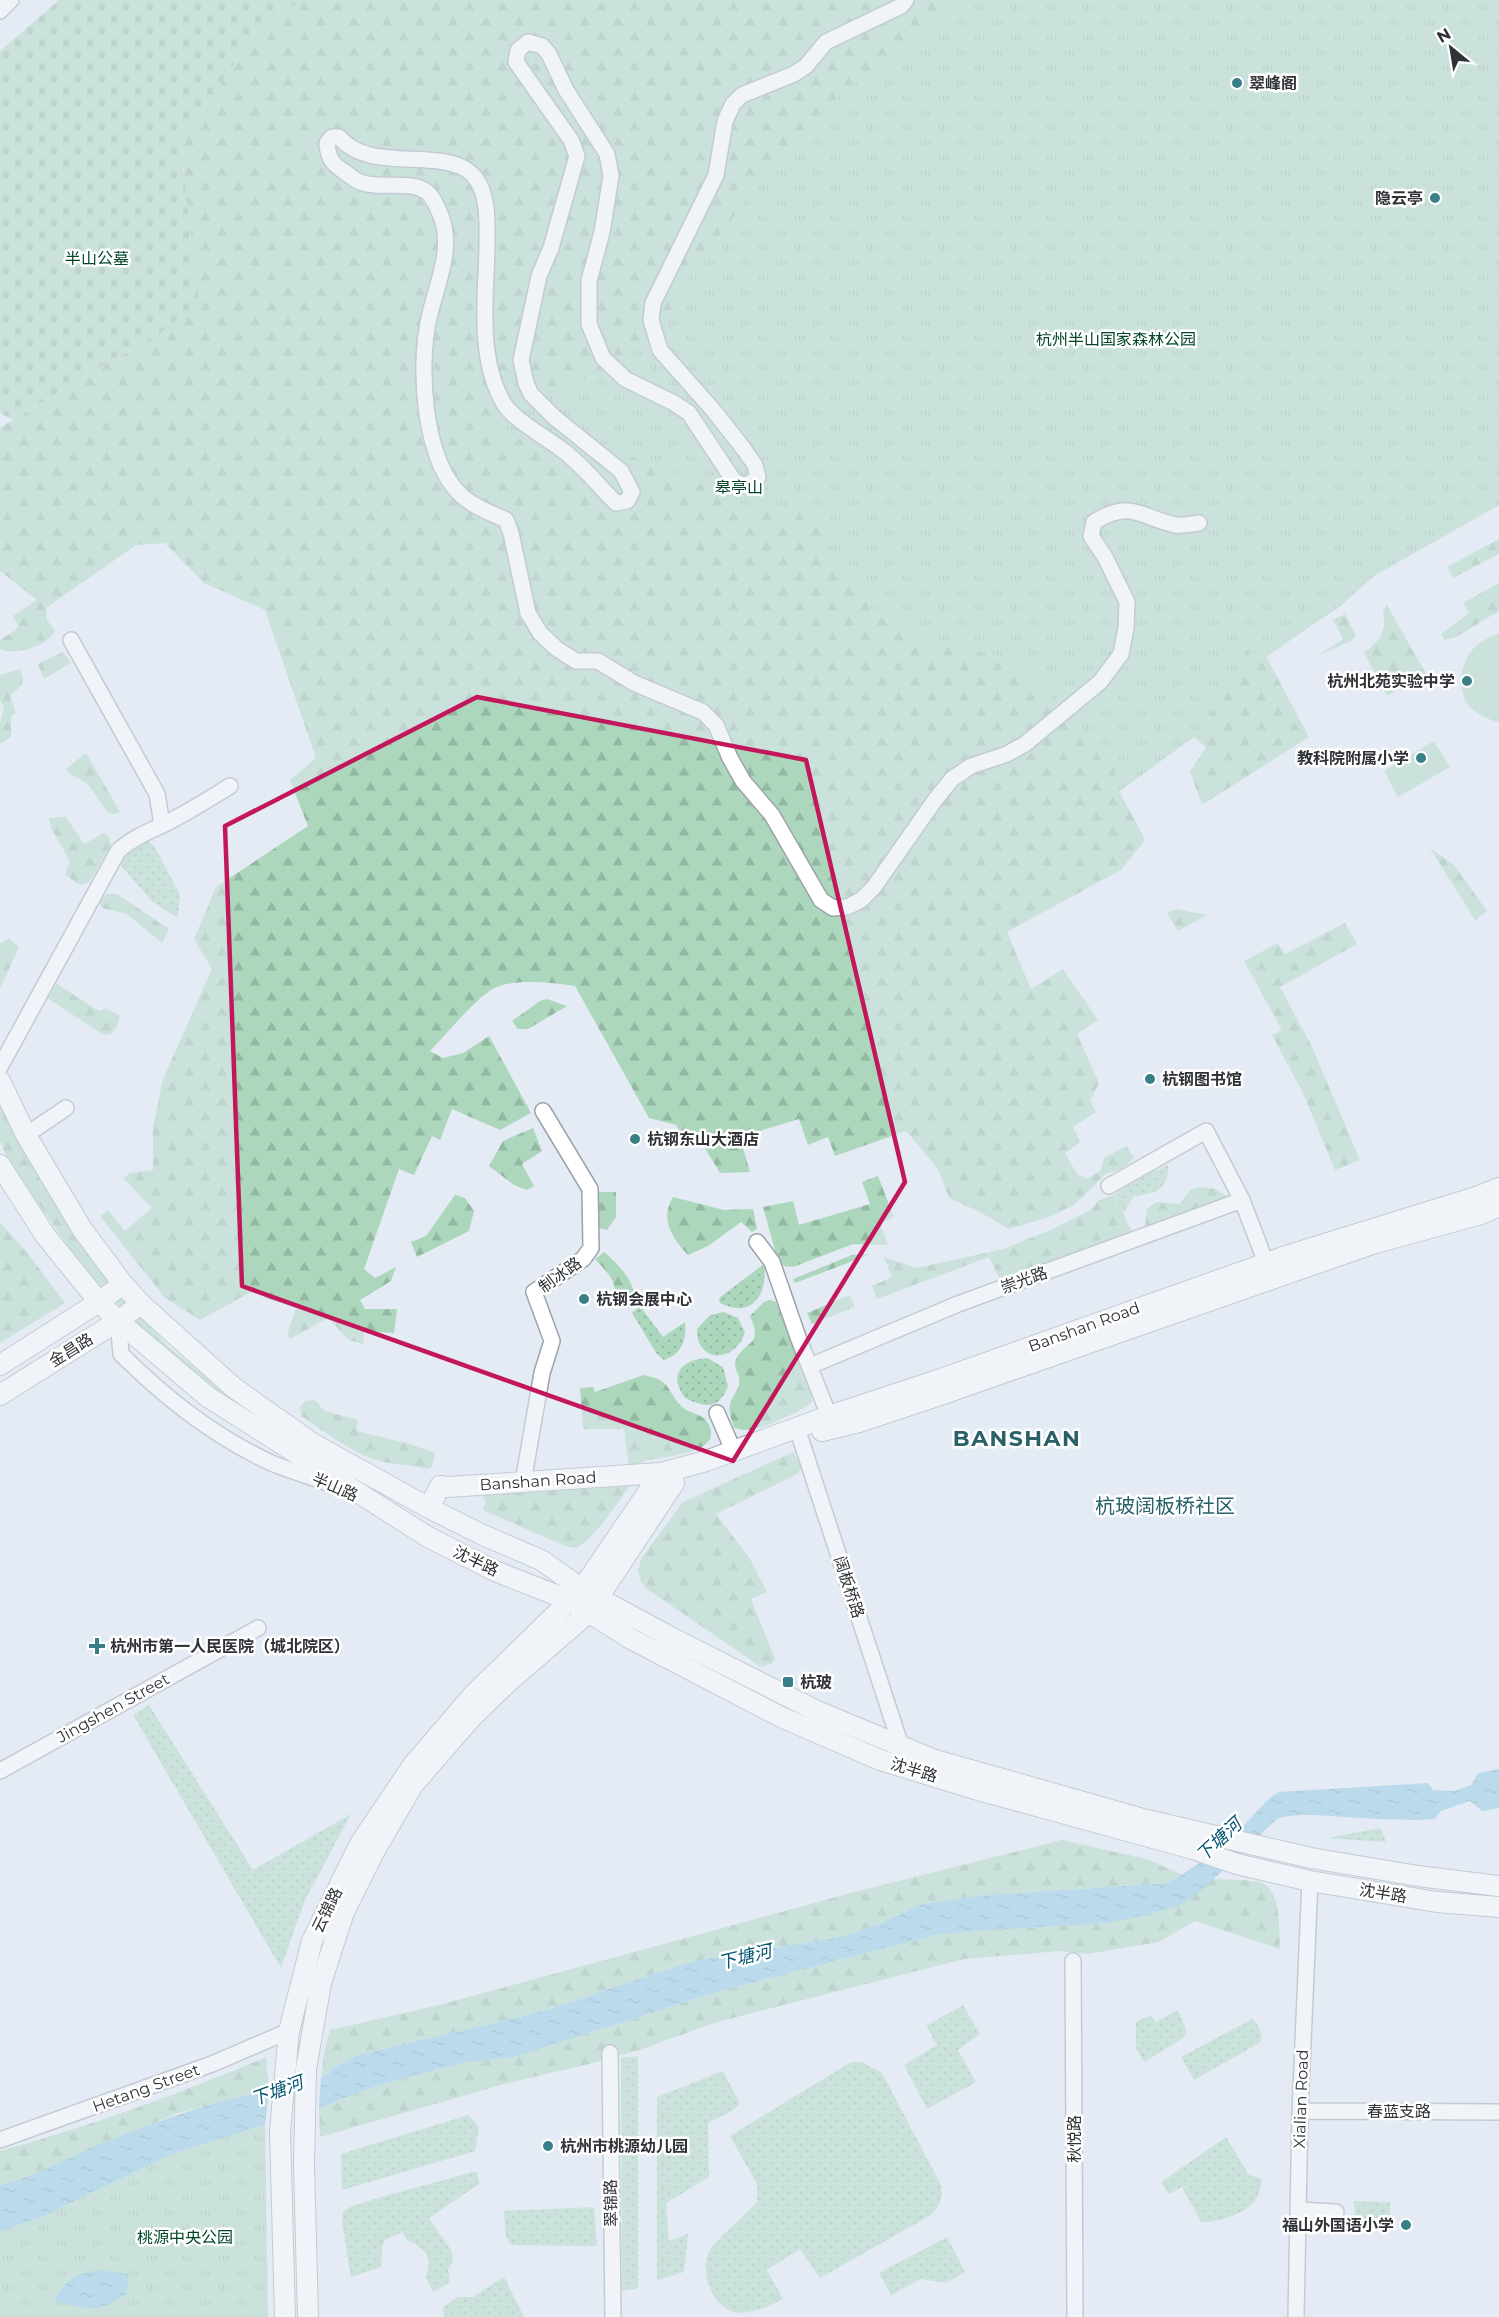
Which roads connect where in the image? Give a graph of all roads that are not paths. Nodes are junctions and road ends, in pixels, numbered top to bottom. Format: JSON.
{"nodes":[{"id":1,"x":10,"y":0,"type":"edge"},
{"id":2,"x":906,"y":0,"type":"edge"},
{"id":3,"x":0,"y":11,"type":"edge"},
{"id":4,"x":1199,"y":523,"type":"dead end"},
{"id":5,"x":70,"y":640,"type":"dead end"},
{"id":6,"x":230,"y":786,"type":"dead end"},
{"id":7,"x":162,"y":824,"type":"junction"},
{"id":8,"x":0,"y":1067,"type":"edge"},
{"id":9,"x":0,"y":1081,"type":"edge"},
{"id":10,"x":66,"y":1108,"type":"dead end"},
{"id":11,"x":543,"y":1111,"type":"dead end"},
{"id":12,"x":26,"y":1135,"type":"junction"},
{"id":13,"x":0,"y":1165,"type":"edge"},
{"id":14,"x":1109,"y":1186,"type":"dead end"},
{"id":15,"x":1499,"y":1188,"type":"edge"},
{"id":16,"x":1242,"y":1200,"type":"junction"},
{"id":17,"x":1499,"y":1206,"type":"edge"},
{"id":18,"x":757,"y":1242,"type":"dead end"},
{"id":19,"x":1266,"y":1263,"type":"junction"},
{"id":20,"x":123,"y":1284,"type":"junction"},
{"id":21,"x":99,"y":1302,"type":"junction"},
{"id":22,"x":141,"y":1304,"type":"junction"},
{"id":23,"x":118,"y":1321,"type":"junction"},
{"id":24,"x":0,"y":1365,"type":"edge"},
{"id":25,"x":810,"y":1366,"type":"junction"},
{"id":26,"x":0,"y":1395,"type":"edge"},
{"id":27,"x":717,"y":1413,"type":"dead end"},
{"id":28,"x":829,"y":1416,"type":"junction"},
{"id":29,"x":799,"y":1433,"type":"junction"},
{"id":30,"x":734,"y":1452,"type":"junction"},
{"id":31,"x":664,"y":1479,"type":"junction"},
{"id":32,"x":523,"y":1482,"type":"junction"},
{"id":33,"x":375,"y":1504,"type":"joint"},
{"id":34,"x":429,"y":1508,"type":"junction"},
{"id":35,"x":585,"y":1600,"type":"junction"},
{"id":36,"x":258,"y":1628,"type":"dead end"},
{"id":37,"x":901,"y":1746,"type":"junction"},
{"id":38,"x":0,"y":1772,"type":"edge"},
{"id":39,"x":1310,"y":1881,"type":"junction"},
{"id":40,"x":1499,"y":1886,"type":"edge"},
{"id":41,"x":1499,"y":1907,"type":"edge"},
{"id":42,"x":1073,"y":1961,"type":"dead end"},
{"id":43,"x":289,"y":2031,"type":"junction"},
{"id":44,"x":610,"y":2053,"type":"dead end"},
{"id":45,"x":1300,"y":2111,"type":"junction"},
{"id":46,"x":1499,"y":2112,"type":"edge"},
{"id":47,"x":0,"y":2140,"type":"edge"},
{"id":48,"x":1298,"y":2210,"type":"junction"},
{"id":49,"x":1336,"y":2212,"type":"dead end"},
{"id":50,"x":285,"y":2317,"type":"edge"},
{"id":51,"x":308,"y":2317,"type":"edge"},
{"id":52,"x":613,"y":2317,"type":"edge"},
{"id":53,"x":1075,"y":2317,"type":"edge"},
{"id":54,"x":1296,"y":2317,"type":"edge"}],
"edges":[{"from":1,"to":3,"type":"street"},
{"from":2,"to":4,"type":"street"},
{"from":5,"to":7,"type":"street"},
{"from":6,"to":7,"type":"street"},
{"from":7,"to":8,"type":"street"},
{"from":9,"to":12,"type":"main road","name":"半山路"},
{"from":10,"to":12,"type":"street"},
{"from":11,"to":32,"type":"street","name":"制冰路"},
{"from":12,"to":20,"type":"main road","name":"半山路"},
{"from":13,"to":21,"type":"main road","name":"半山路"},
{"from":14,"to":16,"type":"street"},
{"from":15,"to":19,"type":"main road","name":"Banshan Road"},
{"from":16,"to":19,"type":"street"},
{"from":16,"to":25,"type":"street","name":"崇光路"},
{"from":17,"to":29,"type":"main road","name":"Banshan Road"},
{"from":18,"to":25,"type":"street"},
{"from":19,"to":28,"type":"main road","name":"Banshan Road"},
{"from":20,"to":21,"type":"main road","name":"金昌路"},
{"from":20,"to":22,"type":"main road","name":"半山路"},
{"from":21,"to":23,"type":"main road","name":"半山路"},
{"from":21,"to":24,"type":"main road","name":"金昌路"},
{"from":22,"to":23,"type":"main road","name":"金昌路"},
{"from":22,"to":34,"type":"main road","name":"半山路"},
{"from":23,"to":26,"type":"main road","name":"金昌路"},
{"from":23,"to":33,"type":"main road","name":"半山路"},
{"from":25,"to":28,"type":"street"},
{"from":27,"to":30,"type":"street"},
{"from":28,"to":29,"type":"main road","name":"Banshan Road"},
{"from":29,"to":30,"type":"main road","name":"Banshan Road"},
{"from":29,"to":31,"type":"main road","name":"Banshan Road"},
{"from":29,"to":37,"type":"street","name":"阔板桥路"},
{"from":30,"to":31,"type":"main road","name":"Banshan Road"},
{"from":31,"to":32,"type":"main road","name":"Banshan Road"},
{"from":31,"to":35,"type":"main road"},
{"from":32,"to":34,"type":"main road","name":"Banshan Road"},
{"from":33,"to":35,"type":"main road","name":"沈半路"},
{"from":34,"to":35,"type":"main road","name":"沈半路"},
{"from":35,"to":37,"type":"main road","name":"沈半路"},
{"from":35,"to":39,"type":"main road","name":"沈半路"},
{"from":35,"to":43,"type":"main road","name":"云锦路"},
{"from":35,"to":51,"type":"main road","name":"云锦路"},
{"from":36,"to":38,"type":"street","name":"Jingshen Street"},
{"from":37,"to":40,"type":"main road","name":"沈半路"},
{"from":39,"to":41,"type":"main road","name":"沈半路"},
{"from":39,"to":45,"type":"street","name":"Xialian Road"},
{"from":42,"to":53,"type":"street","name":"秋悦路"},
{"from":43,"to":47,"type":"street","name":"Hetang Street"},
{"from":43,"to":50,"type":"main road","name":"云锦路"},
{"from":44,"to":52,"type":"street","name":"翠锦路"},
{"from":45,"to":46,"type":"street","name":"春蓝支路"},
{"from":45,"to":48,"type":"street","name":"Xialian Road"},
{"from":48,"to":49,"type":"street"},
{"from":48,"to":54,"type":"street","name":"Xialian Road"}]}
